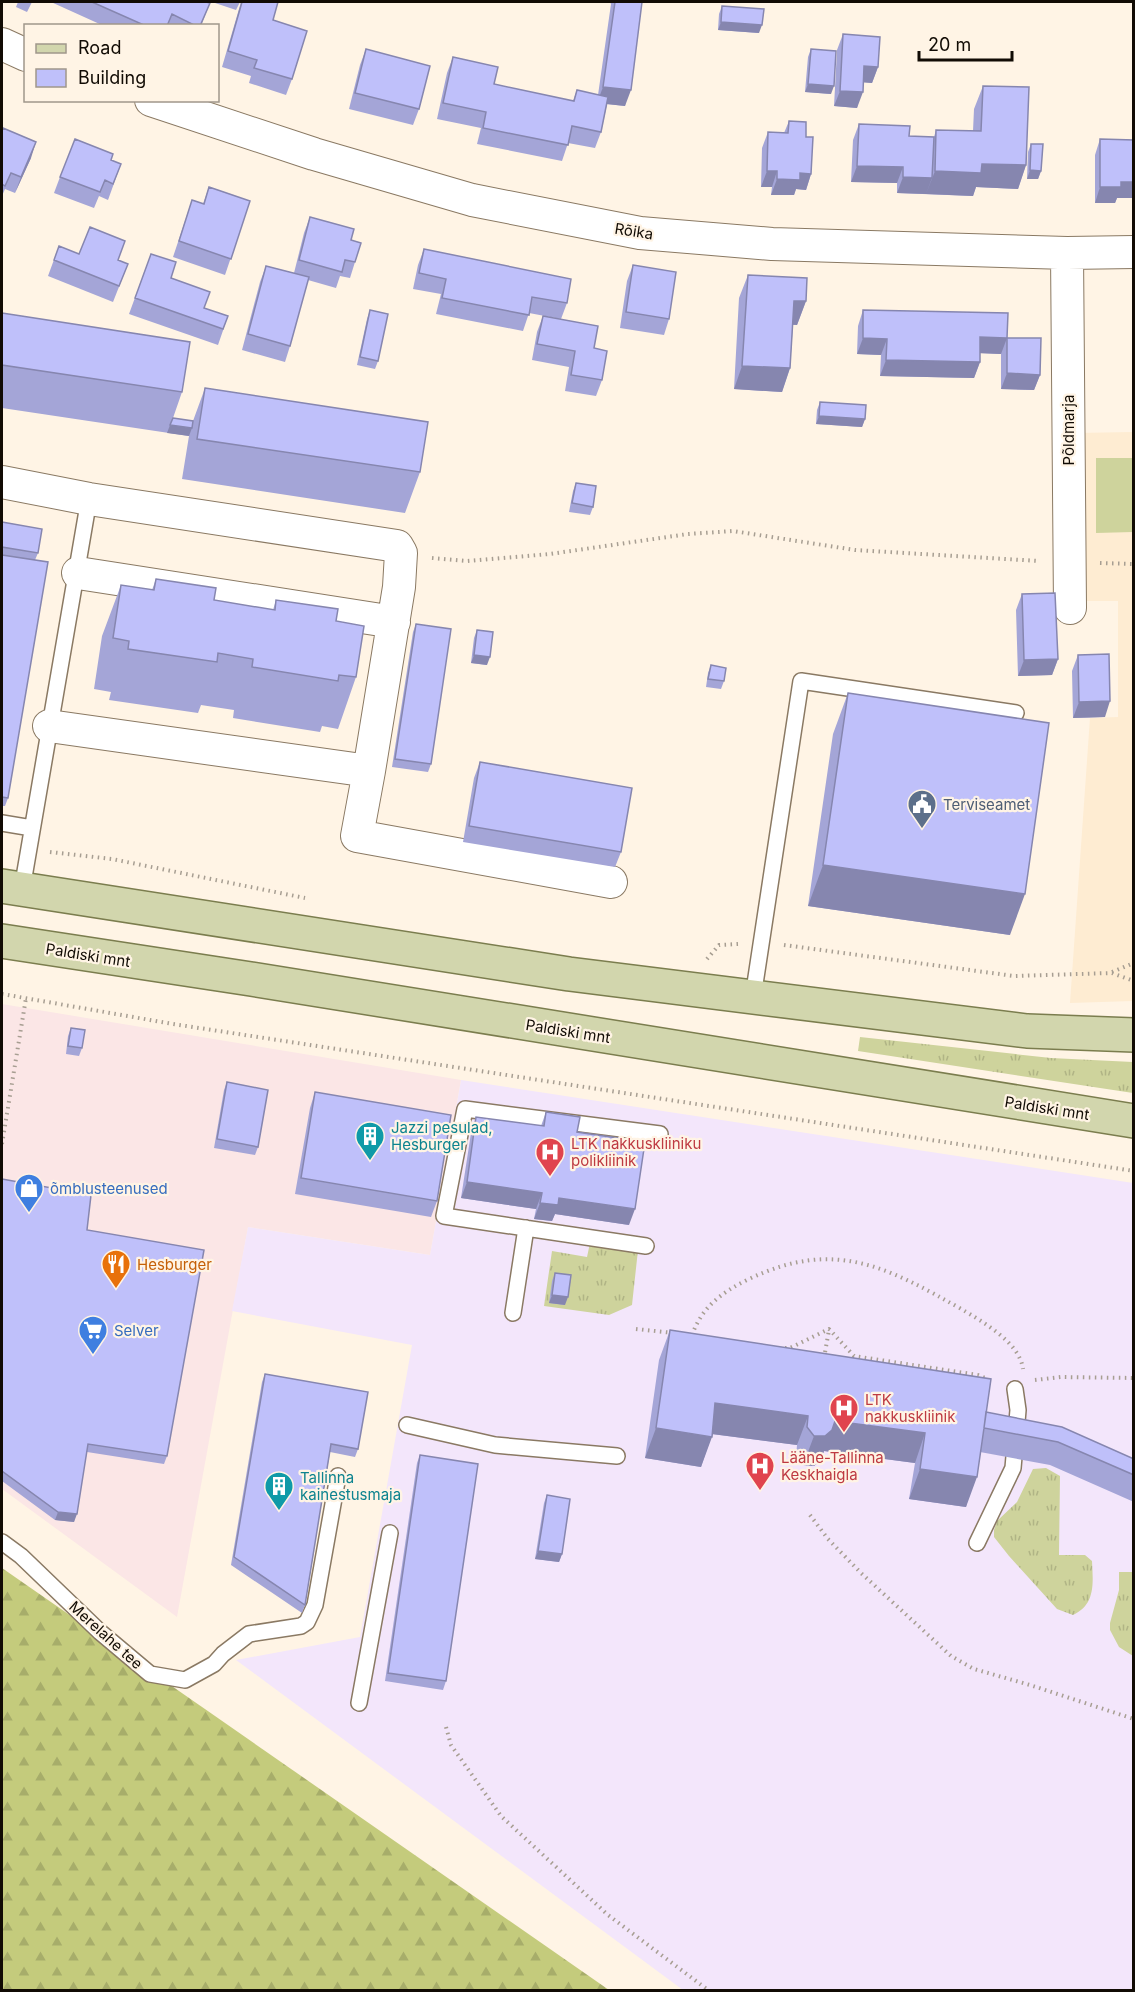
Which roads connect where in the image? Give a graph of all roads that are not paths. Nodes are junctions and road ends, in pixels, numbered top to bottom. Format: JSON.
{"nodes":[{"id":1,"x":2,"y":44,"type":"edge"},
{"id":2,"x":24,"y":54,"type":"edge"},
{"id":3,"x":157,"y":102,"type":"edge"},
{"id":4,"x":1134,"y":252,"type":"edge"},
{"id":5,"x":1067,"y":253,"type":"junction"},
{"id":6,"x":2,"y":482,"type":"edge"},
{"id":7,"x":89,"y":499,"type":"junction"},
{"id":8,"x":78,"y":573,"type":"junction"},
{"id":9,"x":1070,"y":608,"type":"dead end"},
{"id":10,"x":394,"y":622,"type":"junction"},
{"id":11,"x":1016,"y":713,"type":"dead end"},
{"id":12,"x":49,"y":726,"type":"junction"},
{"id":13,"x":369,"y":771,"type":"junction"},
{"id":14,"x":2,"y":823,"type":"edge"},
{"id":15,"x":32,"y":828,"type":"junction"},
{"id":16,"x":611,"y":882,"type":"dead end"},
{"id":17,"x":12,"y":887,"type":"edge"},
{"id":18,"x":2,"y":941,"type":"edge"},
{"id":19,"x":753,"y":997,"type":"junction"},
{"id":20,"x":1134,"y":1035,"type":"edge"},
{"id":21,"x":1134,"y":1121,"type":"edge"},
{"id":22,"x":660,"y":1134,"type":"dead end"},
{"id":23,"x":526,"y":1228,"type":"junction"},
{"id":24,"x":646,"y":1246,"type":"dead end"},
{"id":25,"x":513,"y":1313,"type":"dead end"},
{"id":26,"x":1020,"y":1385,"type":"road end"},
{"id":27,"x":407,"y":1425,"type":"dead end"},
{"id":28,"x":617,"y":1456,"type":"dead end"},
{"id":29,"x":338,"y":1476,"type":"dead end"},
{"id":30,"x":390,"y":1533,"type":"dead end"},
{"id":31,"x":2,"y":1542,"type":"edge"},
{"id":32,"x":977,"y":1543,"type":"dead end"},
{"id":33,"x":359,"y":1703,"type":"dead end"}],
"edges":[{"from":1,"to":2,"type":"street"},
{"from":3,"to":5,"type":"street","name":"Rõika"},
{"from":4,"to":5,"type":"street","name":"Rõika"},
{"from":5,"to":9,"type":"street","name":"Põldmarja"},
{"from":6,"to":7,"type":"street"},
{"from":7,"to":8,"type":"lane"},
{"from":7,"to":10,"type":"street"},
{"from":8,"to":10,"type":"street"},
{"from":8,"to":12,"type":"lane"},
{"from":10,"to":13,"type":"street"},
{"from":11,"to":19,"type":"lane"},
{"from":12,"to":13,"type":"street"},
{"from":12,"to":15,"type":"lane"},
{"from":13,"to":16,"type":"street"},
{"from":14,"to":15,"type":"lane"},
{"from":15,"to":17,"type":"lane"},
{"from":17,"to":19,"type":"main road"},
{"from":18,"to":21,"type":"main road","name":"Paldiski mnt"},
{"from":19,"to":20,"type":"main road"},
{"from":22,"to":23,"type":"lane"},
{"from":23,"to":24,"type":"lane"},
{"from":23,"to":25,"type":"lane"},
{"from":26,"to":32,"type":"lane"},
{"from":27,"to":28,"type":"lane"},
{"from":29,"to":31,"type":"lane","name":"Merelahe tee"},
{"from":30,"to":33,"type":"lane"}]}
